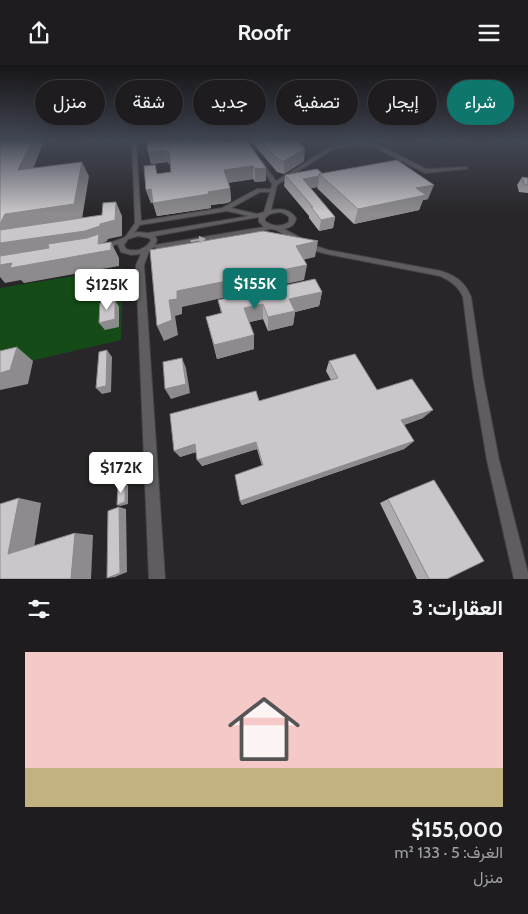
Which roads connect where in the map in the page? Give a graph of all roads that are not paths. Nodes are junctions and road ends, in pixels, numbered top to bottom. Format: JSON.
{"nodes":[{"id":1,"x":135,"y":165,"type":"edge"},
{"id":2,"x":262,"y":165,"type":"edge"},
{"id":3,"x":304,"y":165,"type":"edge"},
{"id":4,"x":413,"y":165,"type":"edge"},
{"id":5,"x":466,"y":168,"type":"dead end"},
{"id":6,"x":275,"y":183,"type":"junction"},
{"id":7,"x":273,"y":194,"type":"junction"},
{"id":8,"x":226,"y":209,"type":"junction"},
{"id":9,"x":281,"y":211,"type":"junction"},
{"id":10,"x":266,"y":213,"type":"junction"},
{"id":11,"x":257,"y":216,"type":"junction"},
{"id":12,"x":138,"y":223,"type":"junction"},
{"id":13,"x":292,"y":223,"type":"junction"},
{"id":14,"x":275,"y":228,"type":"junction"},
{"id":15,"x":148,"y":234,"type":"junction"},
{"id":16,"x":291,"y":235,"type":"junction"},
{"id":17,"x":126,"y":238,"type":"junction"},
{"id":18,"x":279,"y":238,"type":"edge"},
{"id":19,"x":306,"y":243,"type":"junction"},
{"id":20,"x":151,"y":248,"type":"junction"},
{"id":21,"x":123,"y":250,"type":"junction"},
{"id":22,"x":133,"y":253,"type":"junction"},
{"id":23,"x":184,"y":253,"type":"edge"},
{"id":24,"x":140,"y":265,"type":"junction"},
{"id":25,"x":157,"y":579,"type":"edge"},
{"id":26,"x":522,"y":579,"type":"edge"}],
"edges":[{"from":1,"to":12,"type":"street"},
{"from":2,"to":6,"type":"street"},
{"from":3,"to":6,"type":"street"},
{"from":4,"to":5,"type":"street"},
{"from":6,"to":7,"type":"street"},
{"from":7,"to":8,"type":"street"},
{"from":7,"to":9,"type":"street"},
{"from":7,"to":10,"type":"street"},
{"from":8,"to":11,"type":"street"},
{"from":8,"to":12,"type":"street"},
{"from":9,"to":10,"type":"street"},
{"from":9,"to":13,"type":"street"},
{"from":10,"to":11,"type":"street"},
{"from":10,"to":14,"type":"street"},
{"from":11,"to":15,"type":"street"},
{"from":12,"to":15,"type":"street"},
{"from":12,"to":17,"type":"street"},
{"from":13,"to":14,"type":"street"},
{"from":13,"to":19,"type":"street"},
{"from":14,"to":16,"type":"street"},
{"from":20,"to":14,"type":"street","one_way":true},
{"from":15,"to":17,"type":"street"},
{"from":15,"to":20,"type":"street"},
{"from":16,"to":18,"type":"street"},
{"from":16,"to":19,"type":"street"},
{"from":17,"to":21,"type":"street"},
{"from":17,"to":21,"type":"street"},
{"from":19,"to":26,"type":"street"},
{"from":20,"to":22,"type":"street"},
{"from":20,"to":23,"type":"street"},
{"from":20,"to":24,"type":"street"},
{"from":21,"to":22,"type":"street"},
{"from":22,"to":24,"type":"street"},
{"from":24,"to":25,"type":"street"}]}
